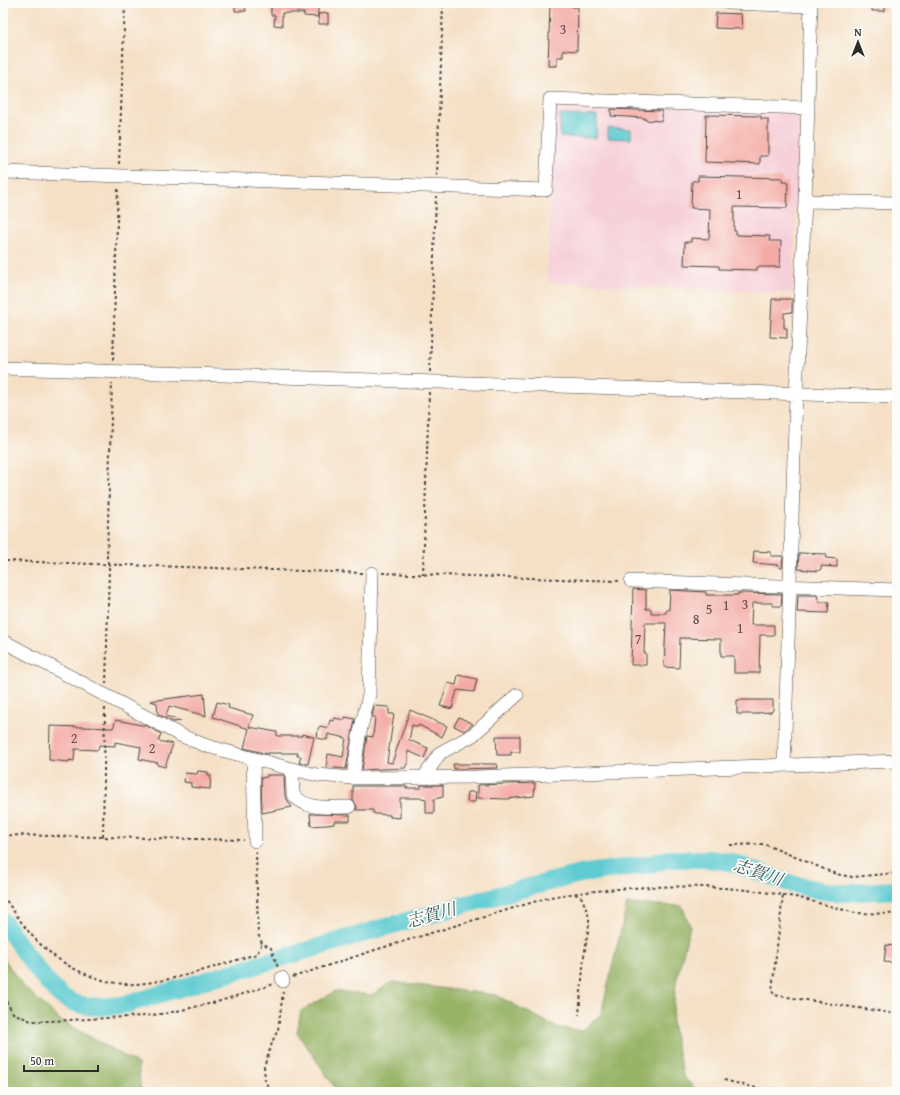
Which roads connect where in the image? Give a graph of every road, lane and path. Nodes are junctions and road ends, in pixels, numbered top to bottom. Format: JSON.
{"nodes":[{"id":1,"x":125,"y":3,"type":"edge"},
{"id":2,"x":443,"y":3,"type":"edge"},
{"id":3,"x":728,"y":3,"type":"edge"},
{"id":4,"x":811,"y":4,"type":"edge"},
{"id":5,"x":807,"y":108,"type":"junction"},
{"id":6,"x":3,"y":172,"type":"edge"},
{"id":7,"x":118,"y":176,"type":"junction"},
{"id":8,"x":436,"y":187,"type":"junction"},
{"id":9,"x":805,"y":200,"type":"junction"},
{"id":10,"x":897,"y":203,"type":"edge"},
{"id":11,"x":3,"y":368,"type":"edge"},
{"id":12,"x":113,"y":372,"type":"junction"},
{"id":13,"x":430,"y":382,"type":"junction"},
{"id":14,"x":796,"y":394,"type":"junction"},
{"id":15,"x":897,"y":397,"type":"edge"},
{"id":16,"x":6,"y":561,"type":"dead end"},
{"id":17,"x":108,"y":564,"type":"junction"},
{"id":18,"x":372,"y":573,"type":"junction"},
{"id":19,"x":423,"y":575,"type":"junction"},
{"id":20,"x":631,"y":581,"type":"joint"},
{"id":21,"x":790,"y":586,"type":"junction"},
{"id":22,"x":897,"y":590,"type":"edge"},
{"id":23,"x":3,"y":641,"type":"edge"},
{"id":24,"x":517,"y":694,"type":"dead end"},
{"id":25,"x":106,"y":696,"type":"junction"},
{"id":26,"x":253,"y":759,"type":"junction"},
{"id":27,"x":897,"y":761,"type":"edge"},
{"id":28,"x":784,"y":765,"type":"junction"},
{"id":29,"x":292,"y":769,"type":"junction"},
{"id":30,"x":424,"y":777,"type":"junction"},
{"id":31,"x":353,"y":778,"type":"junction"},
{"id":32,"x":349,"y":806,"type":"dead end"},
{"id":33,"x":3,"y":835,"type":"edge"},
{"id":34,"x":103,"y":837,"type":"junction"},
{"id":35,"x":255,"y":841,"type":"junction"},
{"id":36,"x":730,"y":845,"type":"dead end"},
{"id":37,"x":897,"y":873,"type":"edge"},
{"id":38,"x":574,"y":893,"type":"junction"},
{"id":39,"x":783,"y":895,"type":"junction"},
{"id":40,"x":3,"y":896,"type":"edge"},
{"id":41,"x":897,"y":914,"type":"edge"},
{"id":42,"x":262,"y":943,"type":"junction"},
{"id":43,"x":282,"y":980,"type":"junction"},
{"id":44,"x":3,"y":996,"type":"edge"},
{"id":45,"x":897,"y":1014,"type":"edge"},
{"id":46,"x":579,"y":1015,"type":"dead end"},
{"id":47,"x":724,"y":1080,"type":"dead end"},
{"id":48,"x":270,"y":1092,"type":"edge"},
{"id":49,"x":765,"y":1092,"type":"edge"}],
"edges":[{"from":1,"to":7,"type":"path"},
{"from":2,"to":8,"type":"path"},
{"from":3,"to":4,"type":"street"},
{"from":4,"to":5,"type":"street"},
{"from":5,"to":8,"type":"street"},
{"from":5,"to":9,"type":"street"},
{"from":6,"to":7,"type":"street"},
{"from":7,"to":8,"type":"street"},
{"from":7,"to":12,"type":"path"},
{"from":8,"to":13,"type":"path"},
{"from":9,"to":10,"type":"street"},
{"from":9,"to":14,"type":"street"},
{"from":11,"to":12,"type":"street"},
{"from":12,"to":13,"type":"street"},
{"from":12,"to":17,"type":"path"},
{"from":13,"to":14,"type":"street"},
{"from":13,"to":19,"type":"path"},
{"from":14,"to":15,"type":"street"},
{"from":14,"to":21,"type":"street"},
{"from":16,"to":17,"type":"path"},
{"from":17,"to":18,"type":"path"},
{"from":17,"to":25,"type":"path"},
{"from":18,"to":19,"type":"path"},
{"from":18,"to":31,"type":"street"},
{"from":19,"to":20,"type":"path"},
{"from":20,"to":21,"type":"street"},
{"from":21,"to":22,"type":"street"},
{"from":21,"to":28,"type":"street"},
{"from":23,"to":25,"type":"street"},
{"from":24,"to":30,"type":"street"},
{"from":25,"to":26,"type":"street"},
{"from":25,"to":34,"type":"path"},
{"from":26,"to":29,"type":"street"},
{"from":26,"to":35,"type":"street"},
{"from":27,"to":28,"type":"street"},
{"from":28,"to":30,"type":"street"},
{"from":29,"to":31,"type":"street"},
{"from":29,"to":32,"type":"street"},
{"from":30,"to":31,"type":"street"},
{"from":33,"to":34,"type":"path"},
{"from":34,"to":35,"type":"path"},
{"from":35,"to":42,"type":"path"},
{"from":36,"to":37,"type":"path"},
{"from":38,"to":39,"type":"path"},
{"from":38,"to":43,"type":"path"},
{"from":38,"to":46,"type":"path"},
{"from":39,"to":41,"type":"path"},
{"from":39,"to":45,"type":"path"},
{"from":40,"to":42,"type":"path"},
{"from":42,"to":43,"type":"path"},
{"from":43,"to":44,"type":"path"},
{"from":43,"to":48,"type":"path"},
{"from":47,"to":49,"type":"path"}]}
